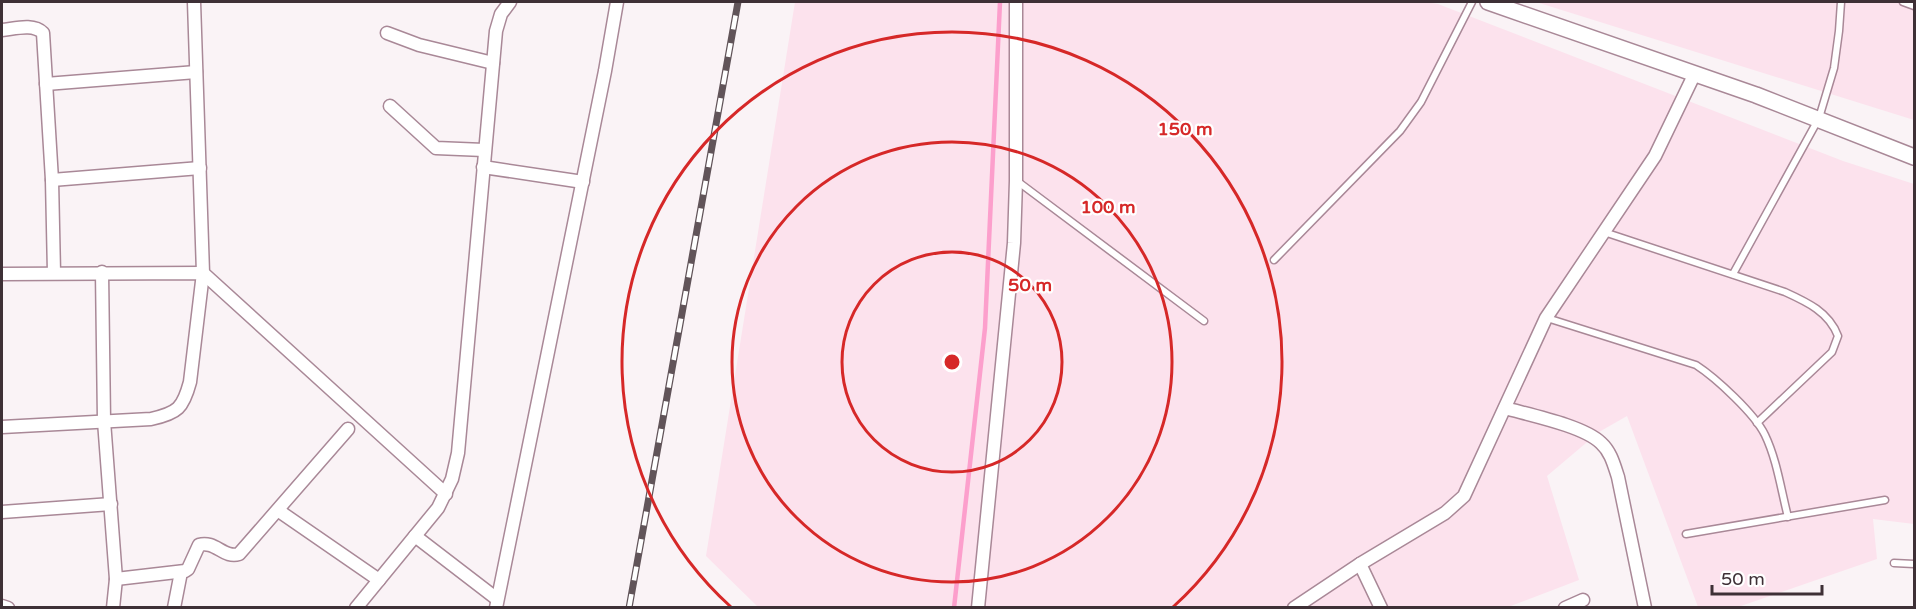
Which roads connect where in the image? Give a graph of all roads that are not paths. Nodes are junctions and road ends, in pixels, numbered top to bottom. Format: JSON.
{"nodes":[{"id":1,"x":194,"y":2,"type":"edge"},
{"id":2,"x":510,"y":2,"type":"edge"},
{"id":3,"x":617,"y":2,"type":"edge"},
{"id":4,"x":1016,"y":2,"type":"edge"},
{"id":5,"x":1472,"y":2,"type":"edge"},
{"id":6,"x":1491,"y":2,"type":"edge"},
{"id":7,"x":1841,"y":2,"type":"edge"},
{"id":8,"x":1903,"y":2,"type":"edge"},
{"id":9,"x":1914,"y":6,"type":"edge"},
{"id":10,"x":2,"y":30,"type":"edge"},
{"id":11,"x":387,"y":33,"type":"dead end"},
{"id":12,"x":493,"y":63,"type":"junction"},
{"id":13,"x":196,"y":72,"type":"junction"},
{"id":14,"x":1695,"y":74,"type":"junction"},
{"id":15,"x":46,"y":84,"type":"junction"},
{"id":16,"x":390,"y":106,"type":"dead end"},
{"id":17,"x":1819,"y":118,"type":"junction"},
{"id":18,"x":484,"y":150,"type":"junction"},
{"id":19,"x":1914,"y":157,"type":"edge"},
{"id":20,"x":483,"y":167,"type":"junction"},
{"id":21,"x":200,"y":168,"type":"junction"},
{"id":22,"x":52,"y":180,"type":"junction"},
{"id":23,"x":1016,"y":181,"type":"junction"},
{"id":24,"x":583,"y":182,"type":"junction"},
{"id":25,"x":1604,"y":232,"type":"junction"},
{"id":26,"x":1274,"y":260,"type":"dead end"},
{"id":27,"x":102,"y":272,"type":"junction"},
{"id":28,"x":54,"y":273,"type":"junction"},
{"id":29,"x":203,"y":273,"type":"junction"},
{"id":30,"x":2,"y":274,"type":"edge"},
{"id":31,"x":1733,"y":274,"type":"junction"},
{"id":32,"x":1546,"y":318,"type":"junction"},
{"id":33,"x":1204,"y":321,"type":"dead end"},
{"id":34,"x":1505,"y":408,"type":"junction"},
{"id":35,"x":104,"y":421,"type":"junction"},
{"id":36,"x":1757,"y":423,"type":"junction"},
{"id":37,"x":2,"y":427,"type":"edge"},
{"id":38,"x":348,"y":429,"type":"dead end"},
{"id":39,"x":446,"y":494,"type":"junction"},
{"id":40,"x":1885,"y":500,"type":"dead end"},
{"id":41,"x":111,"y":504,"type":"junction"},
{"id":42,"x":279,"y":511,"type":"junction"},
{"id":43,"x":2,"y":512,"type":"edge"},
{"id":44,"x":1788,"y":517,"type":"junction"},
{"id":45,"x":1686,"y":534,"type":"dead end"},
{"id":46,"x":415,"y":536,"type":"junction"},
{"id":47,"x":1894,"y":563,"type":"dead end"},
{"id":48,"x":1360,"y":564,"type":"junction"},
{"id":49,"x":1914,"y":564,"type":"edge"},
{"id":50,"x":181,"y":572,"type":"junction"},
{"id":51,"x":116,"y":579,"type":"junction"},
{"id":52,"x":379,"y":580,"type":"junction"},
{"id":53,"x":1583,"y":600,"type":"dead end"},
{"id":54,"x":496,"y":603,"type":"edge"},
{"id":55,"x":2,"y":606,"type":"edge"},
{"id":56,"x":8,"y":608,"type":"edge"},
{"id":57,"x":113,"y":608,"type":"edge"},
{"id":58,"x":174,"y":608,"type":"edge"},
{"id":59,"x":356,"y":608,"type":"edge"},
{"id":60,"x":978,"y":608,"type":"edge"},
{"id":61,"x":1294,"y":608,"type":"edge"},
{"id":62,"x":1381,"y":608,"type":"edge"},
{"id":63,"x":1565,"y":608,"type":"edge"},
{"id":64,"x":1645,"y":608,"type":"edge"}],
"edges":[{"from":1,"to":13,"type":"street"},
{"from":2,"to":12,"type":"street"},
{"from":3,"to":24,"type":"street"},
{"from":4,"to":23,"type":"street"},
{"from":5,"to":26,"type":"lane"},
{"from":6,"to":14,"type":"street"},
{"from":7,"to":17,"type":"lane"},
{"from":8,"to":9,"type":"lane"},
{"from":10,"to":15,"type":"street"},
{"from":11,"to":12,"type":"street"},
{"from":12,"to":18,"type":"street"},
{"from":13,"to":15,"type":"street"},
{"from":13,"to":21,"type":"street"},
{"from":14,"to":17,"type":"street"},
{"from":14,"to":25,"type":"street"},
{"from":15,"to":22,"type":"street"},
{"from":16,"to":18,"type":"street"},
{"from":17,"to":19,"type":"street"},
{"from":17,"to":31,"type":"lane"},
{"from":18,"to":20,"type":"street"},
{"from":20,"to":24,"type":"street"},
{"from":20,"to":39,"type":"street"},
{"from":21,"to":22,"type":"street"},
{"from":21,"to":29,"type":"street"},
{"from":22,"to":28,"type":"street"},
{"from":23,"to":33,"type":"lane"},
{"from":23,"to":60,"type":"street"},
{"from":24,"to":54,"type":"street"},
{"from":25,"to":31,"type":"lane"},
{"from":25,"to":32,"type":"street"},
{"from":27,"to":28,"type":"street"},
{"from":27,"to":29,"type":"street"},
{"from":27,"to":35,"type":"street"},
{"from":28,"to":30,"type":"street"},
{"from":29,"to":35,"type":"street"},
{"from":29,"to":39,"type":"street"},
{"from":31,"to":36,"type":"lane"},
{"from":32,"to":34,"type":"street"},
{"from":32,"to":36,"type":"lane"},
{"from":34,"to":48,"type":"street"},
{"from":34,"to":64,"type":"street"},
{"from":35,"to":37,"type":"street"},
{"from":35,"to":41,"type":"street"},
{"from":36,"to":44,"type":"lane"},
{"from":38,"to":42,"type":"street"},
{"from":39,"to":46,"type":"street"},
{"from":40,"to":44,"type":"lane"},
{"from":41,"to":43,"type":"street"},
{"from":41,"to":51,"type":"street"},
{"from":42,"to":50,"type":"street"},
{"from":42,"to":52,"type":"street"},
{"from":44,"to":45,"type":"lane"},
{"from":46,"to":52,"type":"street"},
{"from":46,"to":54,"type":"street"},
{"from":47,"to":49,"type":"lane"},
{"from":48,"to":61,"type":"street"},
{"from":48,"to":62,"type":"street"},
{"from":50,"to":51,"type":"street"},
{"from":50,"to":58,"type":"street"},
{"from":51,"to":57,"type":"street"},
{"from":52,"to":59,"type":"street"},
{"from":53,"to":63,"type":"street"},
{"from":55,"to":56,"type":"street"}]}
